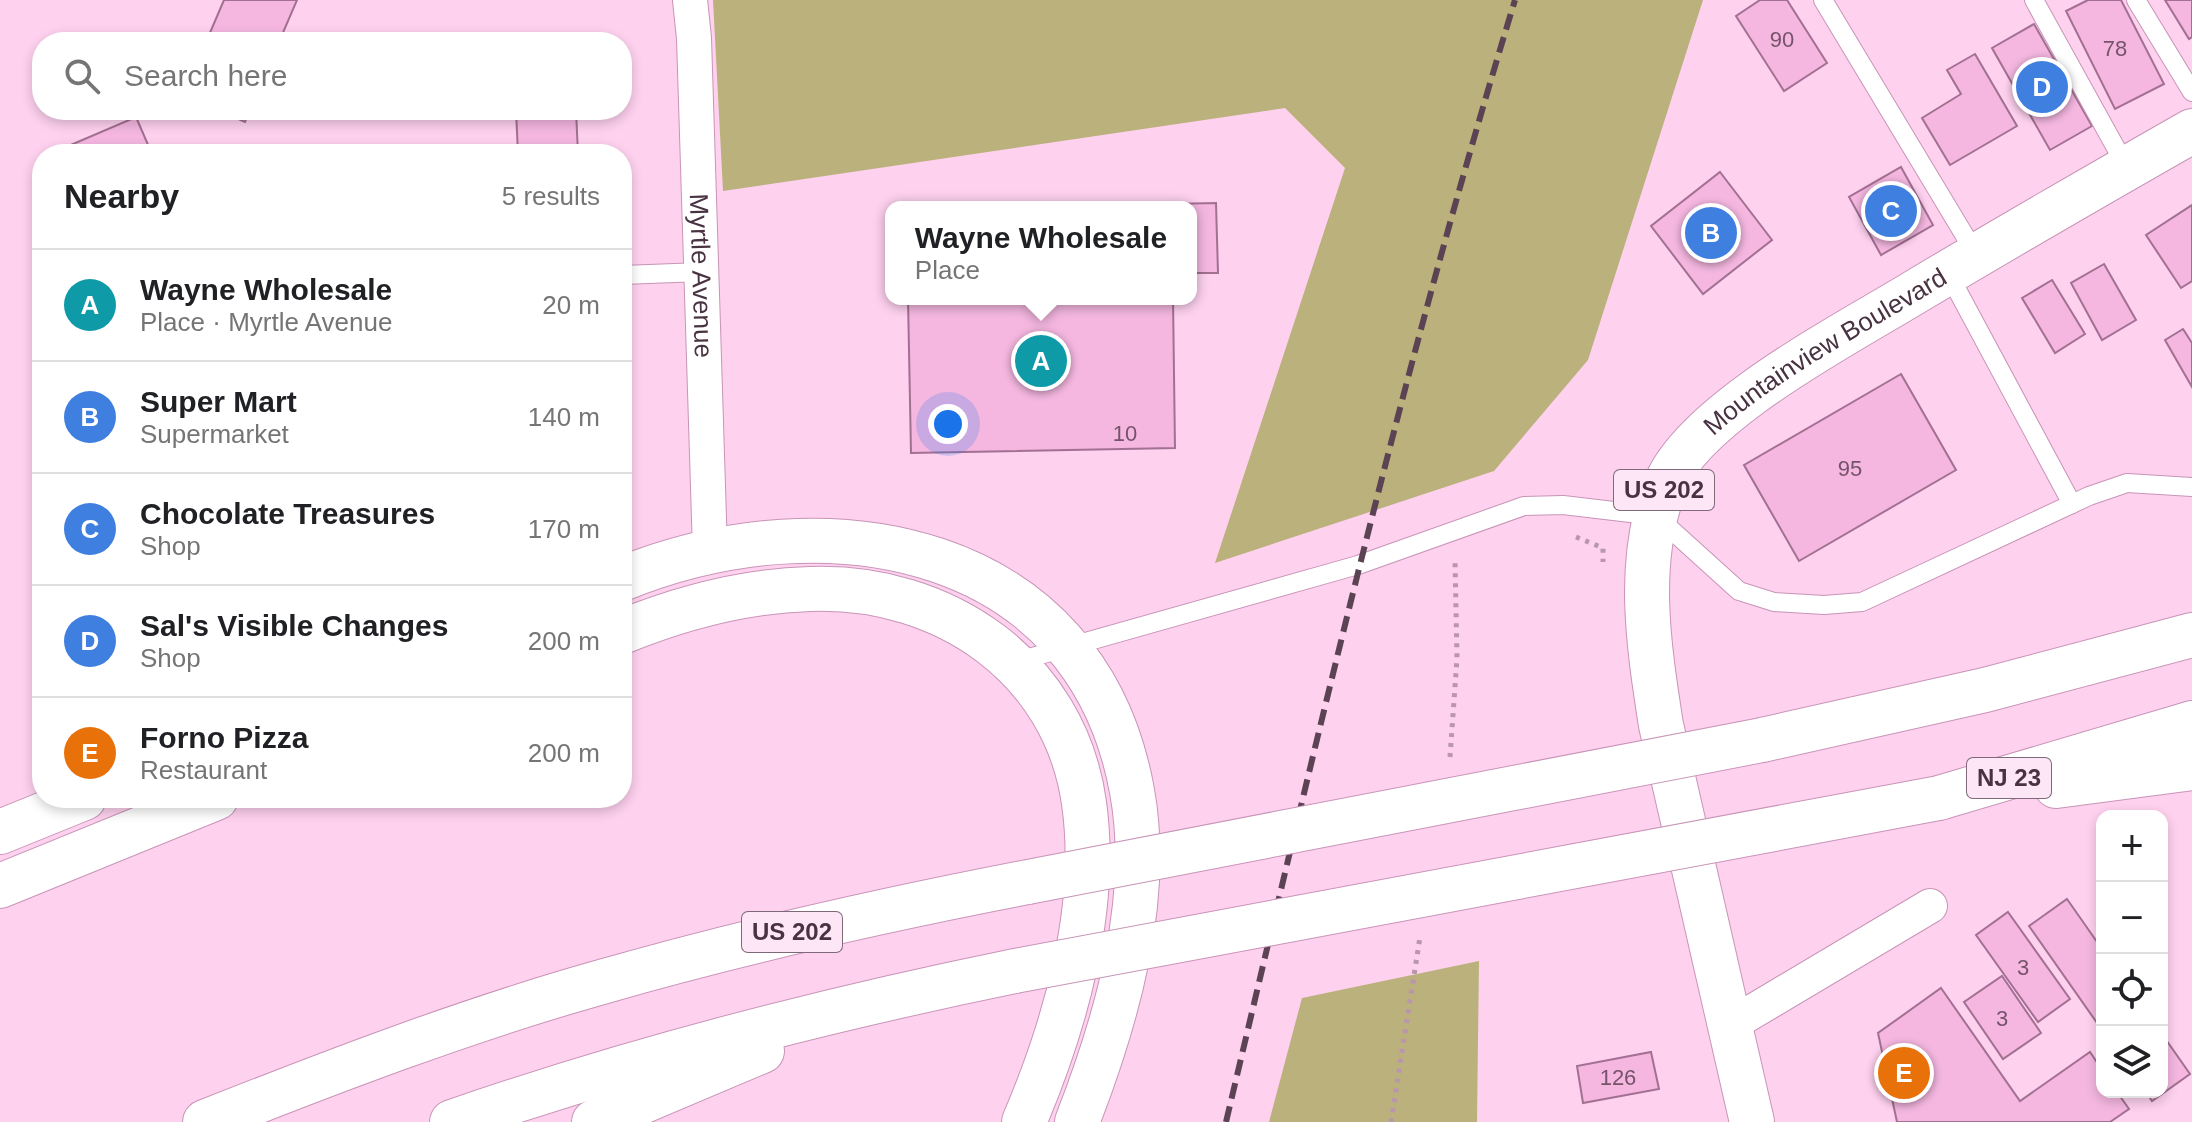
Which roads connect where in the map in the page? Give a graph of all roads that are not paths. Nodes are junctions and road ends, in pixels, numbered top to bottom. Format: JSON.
{"nodes":[{"id":1,"x":690,"y":0,"type":"edge"},
{"id":2,"x":1823,"y":0,"type":"edge"},
{"id":3,"x":2034,"y":0,"type":"edge"},
{"id":4,"x":2136,"y":0,"type":"edge"},
{"id":5,"x":2192,"y":92,"type":"edge"},
{"id":6,"x":2192,"y":131,"type":"edge"},
{"id":7,"x":2127,"y":168,"type":"junction"},
{"id":8,"x":1962,"y":264,"type":"junction"},
{"id":9,"x":702,"y":272,"type":"junction"},
{"id":10,"x":632,"y":275,"type":"edge"},
{"id":11,"x":2192,"y":487,"type":"edge"},
{"id":12,"x":2072,"y":504,"type":"junction"},
{"id":13,"x":1656,"y":516,"type":"junction"},
{"id":14,"x":710,"y":551,"type":"junction"},
{"id":15,"x":632,"y":576,"type":"edge"},
{"id":16,"x":632,"y":629,"type":"edge"},
{"id":17,"x":2192,"y":635,"type":"edge"},
{"id":18,"x":1068,"y":646,"type":"junction"},
{"id":19,"x":1015,"y":662,"type":"junction"},
{"id":20,"x":2192,"y":723,"type":"edge"},
{"id":21,"x":2192,"y":768,"type":"edge"},
{"id":22,"x":2083,"y":770,"type":"junction"},
{"id":23,"x":59,"y":808,"type":"edge"},
{"id":24,"x":191,"y":808,"type":"edge"},
{"id":25,"x":0,"y":832,"type":"edge"},
{"id":26,"x":0,"y":886,"type":"edge"},
{"id":27,"x":1930,"y":906,"type":"dead end"},
{"id":28,"x":892,"y":996,"type":"junction"},
{"id":29,"x":1730,"y":1025,"type":"junction"},
{"id":30,"x":205,"y":1122,"type":"edge"},
{"id":31,"x":452,"y":1122,"type":"edge"},
{"id":32,"x":594,"y":1122,"type":"edge"},
{"id":33,"x":1024,"y":1122,"type":"edge"},
{"id":34,"x":1077,"y":1122,"type":"edge"},
{"id":35,"x":1752,"y":1122,"type":"edge"}],
"edges":[{"from":1,"to":9,"type":"street","name":"Myrtle Avenue"},
{"from":2,"to":8,"type":"lane"},
{"from":3,"to":7,"type":"lane"},
{"from":4,"to":5,"type":"lane"},
{"from":6,"to":7,"type":"main road","name":"Mountainview Boulevard","number":"US 202"},
{"from":7,"to":8,"type":"main road","name":"Mountainview Boulevard","number":"US 202"},
{"from":8,"to":12,"type":"lane"},
{"from":8,"to":13,"type":"main road","name":"Mountainview Boulevard","number":"US 202"},
{"from":9,"to":10,"type":"lane"},
{"from":9,"to":14,"type":"street","name":"Myrtle Avenue"},
{"from":11,"to":12,"type":"lane"},
{"from":12,"to":13,"type":"lane"},
{"from":13,"to":18,"type":"lane"},
{"from":13,"to":29,"type":"main road","name":"Mountainview Boulevard","number":"US 202"},
{"from":14,"to":15,"type":"main road"},
{"from":14,"to":18,"type":"main road"},
{"from":16,"to":19,"type":"main road"},
{"from":17,"to":30,"type":"main road","number":"US 202","bridge":true},
{"from":18,"to":19,"type":"lane"},
{"from":18,"to":34,"type":"main road"},
{"from":19,"to":33,"type":"main road"},
{"from":20,"to":22,"type":"main road","number":"NJ 23"},
{"from":21,"to":22,"type":"main road"},
{"from":22,"to":28,"type":"main road","number":"NJ 23","bridge":true},
{"from":23,"to":25,"type":"main road"},
{"from":24,"to":26,"type":"main road"},
{"from":27,"to":29,"type":"street"},
{"from":28,"to":31,"type":"main road"},
{"from":28,"to":32,"type":"main road"},
{"from":29,"to":35,"type":"main road","name":"Mountainview Boulevard","number":"US 202"}]}
